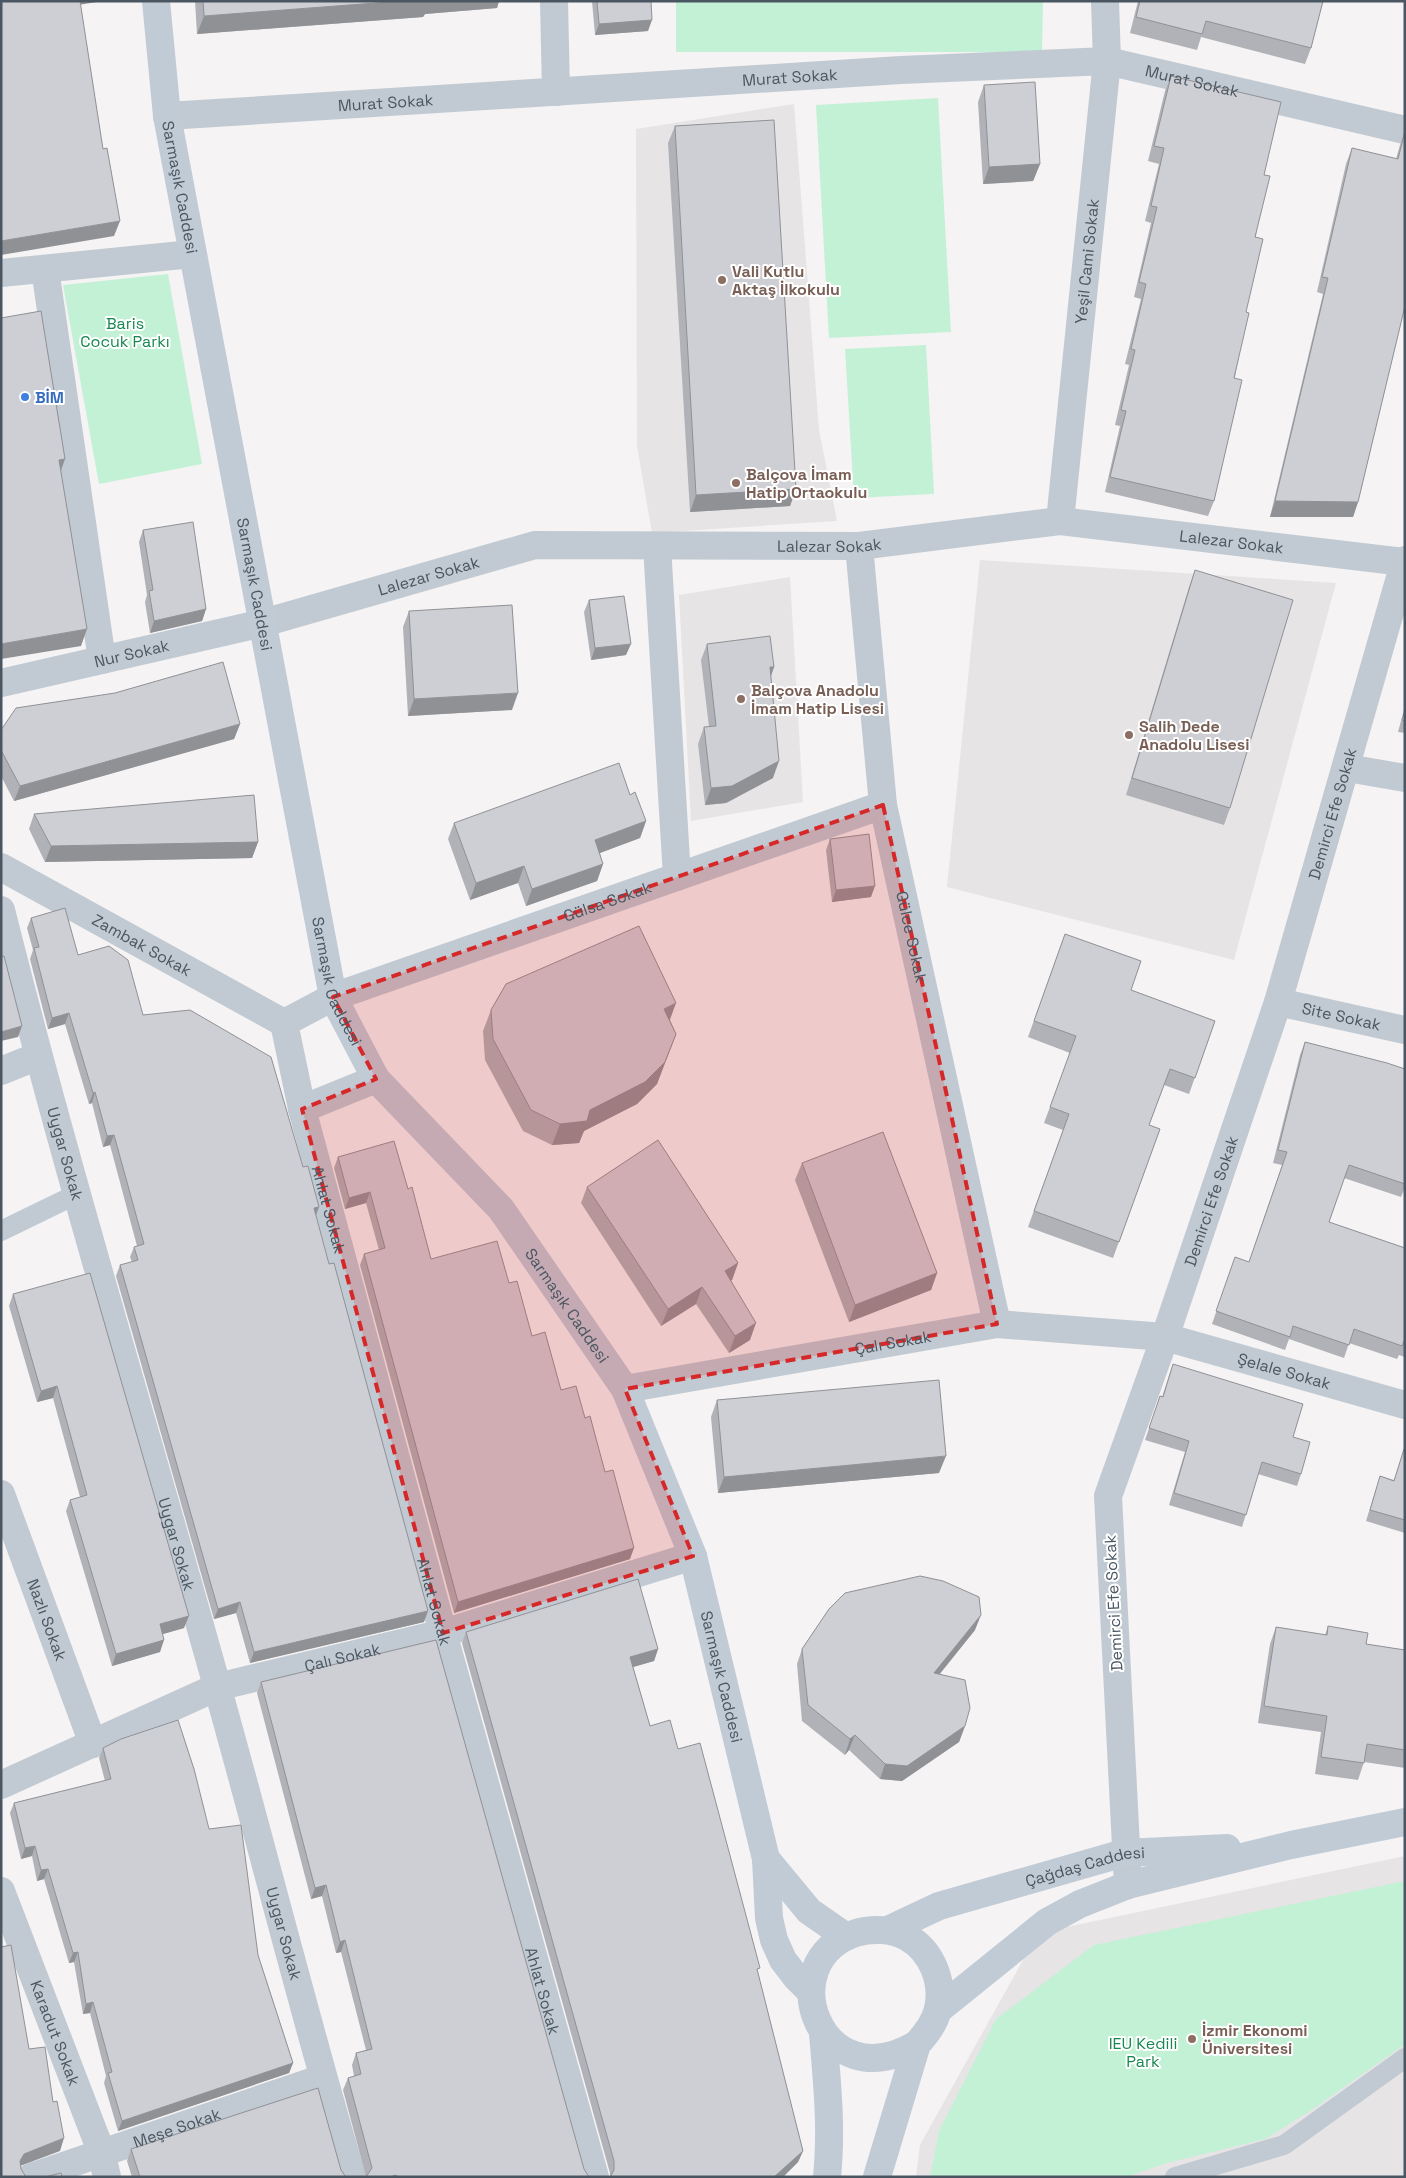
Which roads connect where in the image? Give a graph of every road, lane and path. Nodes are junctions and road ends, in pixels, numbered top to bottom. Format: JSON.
{"nodes":[{"id":1,"x":156,"y":1,"type":"edge"},
{"id":2,"x":554,"y":1,"type":"edge"},
{"id":3,"x":1104,"y":1,"type":"edge"},
{"id":4,"x":1107,"y":61,"type":"junction"},
{"id":5,"x":556,"y":92,"type":"junction"},
{"id":6,"x":167,"y":116,"type":"junction"},
{"id":7,"x":1405,"y":130,"type":"edge"},
{"id":8,"x":192,"y":254,"type":"junction"},
{"id":9,"x":44,"y":269,"type":"junction"},
{"id":10,"x":1,"y":273,"type":"edge"},
{"id":11,"x":1060,"y":522,"type":"junction"},
{"id":12,"x":657,"y":546,"type":"junction"},
{"id":13,"x":859,"y":546,"type":"junction"},
{"id":14,"x":1404,"y":561,"type":"edge"},
{"id":15,"x":263,"y":624,"type":"junction"},
{"id":16,"x":102,"y":660,"type":"junction"},
{"id":17,"x":1,"y":683,"type":"edge"},
{"id":18,"x":1347,"y":768,"type":"junction"},
{"id":19,"x":1405,"y":778,"type":"edge"},
{"id":20,"x":883,"y":805,"type":"junction"},
{"id":21,"x":1,"y":867,"type":"edge"},
{"id":22,"x":677,"y":877,"type":"junction"},
{"id":23,"x":1,"y":910,"type":"edge"},
{"id":24,"x":334,"y":997,"type":"junction"},
{"id":25,"x":1278,"y":1002,"type":"junction"},
{"id":26,"x":284,"y":1023,"type":"junction"},
{"id":27,"x":1405,"y":1030,"type":"edge"},
{"id":28,"x":38,"y":1056,"type":"junction"},
{"id":29,"x":1,"y":1071,"type":"edge"},
{"id":30,"x":376,"y":1078,"type":"junction"},
{"id":31,"x":302,"y":1109,"type":"junction"},
{"id":32,"x":78,"y":1194,"type":"junction"},
{"id":33,"x":1,"y":1231,"type":"edge"},
{"id":34,"x":997,"y":1324,"type":"junction"},
{"id":35,"x":1165,"y":1337,"type":"junction"},
{"id":36,"x":625,"y":1389,"type":"junction"},
{"id":37,"x":1405,"y":1405,"type":"edge"},
{"id":38,"x":1,"y":1494,"type":"edge"},
{"id":39,"x":693,"y":1556,"type":"junction"},
{"id":40,"x":443,"y":1633,"type":"junction"},
{"id":41,"x":217,"y":1687,"type":"junction"},
{"id":42,"x":93,"y":1744,"type":"junction"},
{"id":43,"x":1,"y":1784,"type":"edge"},
{"id":44,"x":1405,"y":1822,"type":"edge"},
{"id":45,"x":1291,"y":1845,"type":"junction"},
{"id":46,"x":1124,"y":1853,"type":"junction"},
{"id":47,"x":766,"y":1858,"type":"junction"},
{"id":48,"x":1128,"y":1885,"type":"junction"},
{"id":49,"x":1,"y":1891,"type":"edge"},
{"id":50,"x":888,"y":1930,"type":"junction"},
{"id":51,"x":845,"y":1936,"type":"junction"},
{"id":52,"x":810,"y":1991,"type":"junction"},
{"id":53,"x":938,"y":2010,"type":"junction"},
{"id":54,"x":823,"y":2033,"type":"junction"},
{"id":55,"x":916,"y":2044,"type":"junction"},
{"id":56,"x":1405,"y":2058,"type":"edge"},
{"id":57,"x":323,"y":2078,"type":"junction"},
{"id":58,"x":104,"y":2164,"type":"edge"},
{"id":59,"x":31,"y":2177,"type":"edge"},
{"id":60,"x":352,"y":2177,"type":"edge"},
{"id":61,"x":596,"y":2177,"type":"edge"},
{"id":62,"x":827,"y":2177,"type":"edge"},
{"id":63,"x":877,"y":2177,"type":"edge"},
{"id":64,"x":1175,"y":2177,"type":"edge"}],
"edges":[{"from":1,"to":6,"type":"main road","name":"Sarmaşık Caddesi"},
{"from":2,"to":5,"type":"street"},
{"from":3,"to":4,"type":"street","name":"Yeşil Cami Sokak"},
{"from":4,"to":5,"type":"street","name":"Murat Sokak"},
{"from":4,"to":7,"type":"street","name":"Murat Sokak"},
{"from":4,"to":11,"type":"street","name":"Yeşil Cami Sokak"},
{"from":5,"to":6,"type":"street","name":"Murat Sokak"},
{"from":6,"to":8,"type":"main road","name":"Sarmaşık Caddesi"},
{"from":8,"to":9,"type":"street"},
{"from":8,"to":15,"type":"main road","name":"Sarmaşık Caddesi"},
{"from":9,"to":10,"type":"street"},
{"from":9,"to":16,"type":"street"},
{"from":11,"to":13,"type":"street","name":"Lalezar Sokak"},
{"from":11,"to":14,"type":"street","name":"Lalezar Sokak"},
{"from":12,"to":13,"type":"street","name":"Lalezar Sokak"},
{"from":12,"to":15,"type":"street","name":"Lalezar Sokak"},
{"from":12,"to":22,"type":"street"},
{"from":13,"to":20,"type":"street","name":"Gülce Sokak"},
{"from":14,"to":18,"type":"street","name":"Demirci Efe Sokak"},
{"from":15,"to":16,"type":"street","name":"Nur Sokak"},
{"from":15,"to":24,"type":"main road","name":"Sarmaşık Caddesi"},
{"from":16,"to":17,"type":"street","name":"Nur Sokak"},
{"from":18,"to":19,"type":"street"},
{"from":18,"to":25,"type":"street","name":"Demirci Efe Sokak"},
{"from":20,"to":22,"type":"street","name":"Gülsa Sokak"},
{"from":20,"to":34,"type":"street","name":"Gülce Sokak"},
{"from":21,"to":26,"type":"street","name":"Zambak Sokak"},
{"from":22,"to":24,"type":"street","name":"Gülsa Sokak"},
{"from":23,"to":28,"type":"street","name":"Uygar Sokak"},
{"from":24,"to":26,"type":"street","name":"Gülsa Sokak"},
{"from":24,"to":30,"type":"main road","name":"Sarmaşık Caddesi"},
{"from":25,"to":27,"type":"street","name":"Site Sokak"},
{"from":25,"to":35,"type":"street","name":"Demirci Efe Sokak"},
{"from":26,"to":31,"type":"street","name":"Ahlat Sokak"},
{"from":28,"to":29,"type":"street"},
{"from":28,"to":32,"type":"street","name":"Uygar Sokak"},
{"from":30,"to":31,"type":"street"},
{"from":30,"to":36,"type":"main road","name":"Sarmaşık Caddesi"},
{"from":31,"to":40,"type":"street","name":"Ahlat Sokak"},
{"from":32,"to":33,"type":"lane"},
{"from":32,"to":41,"type":"street","name":"Uygar Sokak"},
{"from":34,"to":35,"type":"street","name":"Çalı Sokak"},
{"from":34,"to":36,"type":"street","name":"Çalı Sokak"},
{"from":35,"to":37,"type":"street","name":"Şelale Sokak"},
{"from":35,"to":46,"type":"street","name":"Demirci Efe Sokak"},
{"from":36,"to":39,"type":"main road","name":"Sarmaşık Caddesi"},
{"from":38,"to":42,"type":"street","name":"Nazlı Sokak"},
{"from":39,"to":40,"type":"street","name":"Çalı Sokak"},
{"from":39,"to":47,"type":"main road","name":"Sarmaşık Caddesi"},
{"from":40,"to":41,"type":"street","name":"Çalı Sokak"},
{"from":40,"to":61,"type":"street","name":"Ahlat Sokak"},
{"from":41,"to":42,"type":"street","name":"Çalı Sokak"},
{"from":41,"to":57,"type":"street","name":"Uygar Sokak"},
{"from":42,"to":43,"type":"street","name":"Çalı Sokak"},
{"from":44,"to":45,"type":"main road","name":"Çağdaş Caddesi"},
{"from":45,"to":46,"type":"main road","name":"Çağdaş Caddesi"},
{"from":45,"to":48,"type":"main road","name":"Çağdaş Caddesi"},
{"from":46,"to":48,"type":"street","name":"Demirci Efe Sokak"},
{"from":46,"to":50,"type":"main road","name":"Çağdaş Caddesi"},
{"from":47,"to":51,"type":"main road","name":"Sarmaşık Caddesi"},
{"from":47,"to":52,"type":"main road","name":"Sarmaşık Caddesi"},
{"from":48,"to":53,"type":"main road","name":"Çağdaş Caddesi"},
{"from":49,"to":58,"type":"street","name":"Karadut Sokak"},
{"from":50,"to":51,"type":"main road","name":"Çağdaş Caddesi"},
{"from":50,"to":53,"type":"main road","name":"Çağdaş Caddesi"},
{"from":51,"to":52,"type":"main road","name":"Çağdaş Caddesi"},
{"from":52,"to":54,"type":"main road","name":"Çağdaş Caddesi"},
{"from":53,"to":55,"type":"main road","name":"Çağdaş Caddesi"},
{"from":54,"to":55,"type":"main road","name":"Çağdaş Caddesi"},
{"from":54,"to":62,"type":"main road","name":"Çağdaş Caddesi"},
{"from":55,"to":63,"type":"main road","name":"Çağdaş Caddesi"},
{"from":56,"to":64,"type":"lane"},
{"from":57,"to":58,"type":"street","name":"Meşe Sokak"},
{"from":57,"to":60,"type":"street","name":"Uygar Sokak"},
{"from":58,"to":59,"type":"street","name":"Meşe Sokak"}]}
